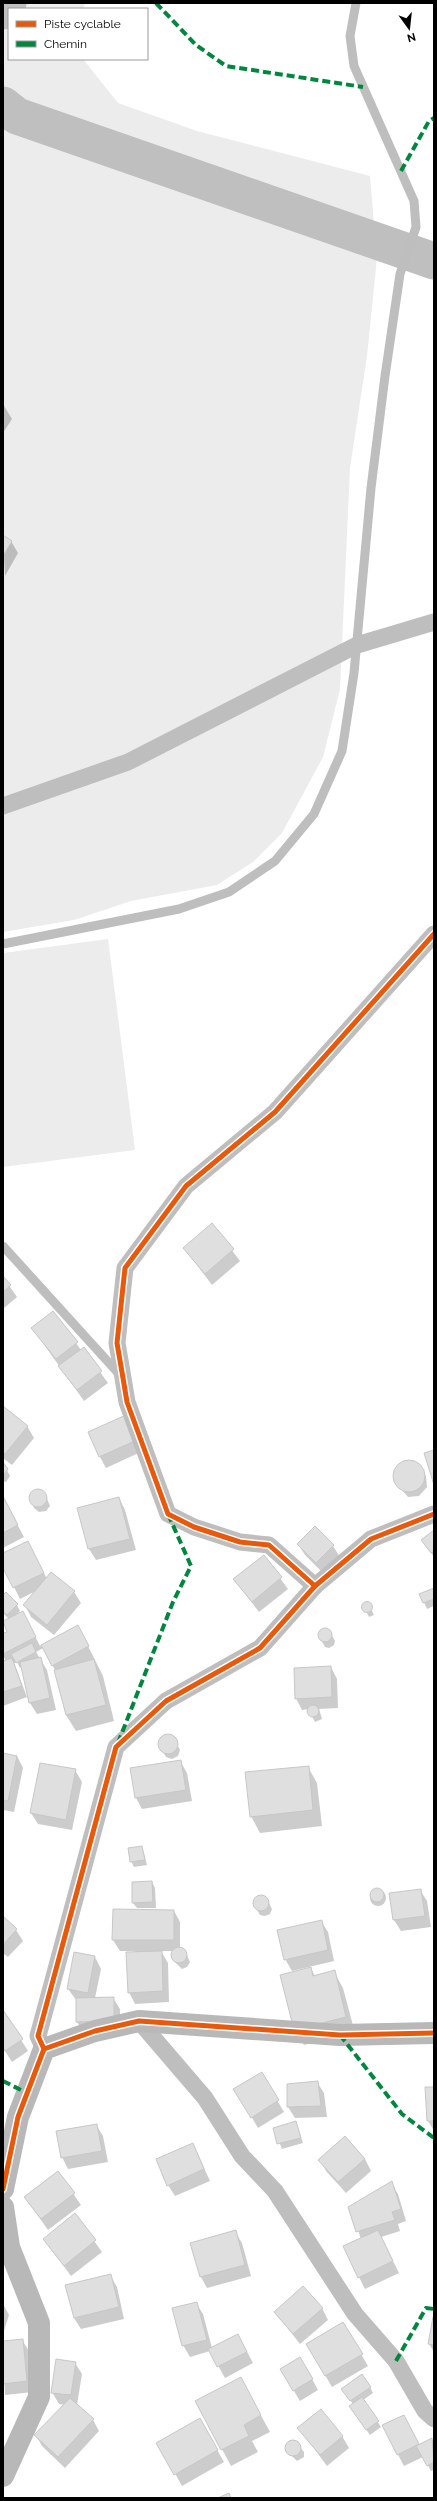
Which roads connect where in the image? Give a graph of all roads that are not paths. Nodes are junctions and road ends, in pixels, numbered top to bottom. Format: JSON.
{"nodes":[{"id":1,"x":356,"y":3,"type":"edge"},
{"id":2,"x":434,"y":622,"type":"edge"},
{"id":3,"x":357,"y":645,"type":"junction"},
{"id":4,"x":3,"y":806,"type":"edge"},
{"id":5,"x":434,"y":934,"type":"edge"},
{"id":6,"x":3,"y":944,"type":"edge"},
{"id":7,"x":3,"y":1246,"type":"edge"},
{"id":8,"x":123,"y":1378,"type":"junction"},
{"id":9,"x":434,"y":1514,"type":"edge"},
{"id":10,"x":315,"y":1586,"type":"junction"},
{"id":11,"x":139,"y":2021,"type":"junction"},
{"id":12,"x":434,"y":2033,"type":"edge"},
{"id":13,"x":44,"y":2049,"type":"junction"},
{"id":14,"x":3,"y":2189,"type":"edge"},
{"id":15,"x":3,"y":2206,"type":"edge"},
{"id":16,"x":434,"y":2419,"type":"edge"},
{"id":17,"x":3,"y":2476,"type":"edge"}],
"edges":[{"from":1,"to":3,"type":"lane"},
{"from":2,"to":3,"type":"street"},
{"from":3,"to":4,"type":"street"},
{"from":3,"to":6,"type":"lane"},
{"from":5,"to":8,"type":"street"},
{"from":7,"to":8,"type":"lane"},
{"from":8,"to":10,"type":"street"},
{"from":9,"to":10,"type":"street"},
{"from":10,"to":13,"type":"street"},
{"from":11,"to":12,"type":"street"},
{"from":11,"to":13,"type":"street"},
{"from":11,"to":16,"type":"street"},
{"from":13,"to":14,"type":"street"},
{"from":15,"to":17,"type":"street"}]}
